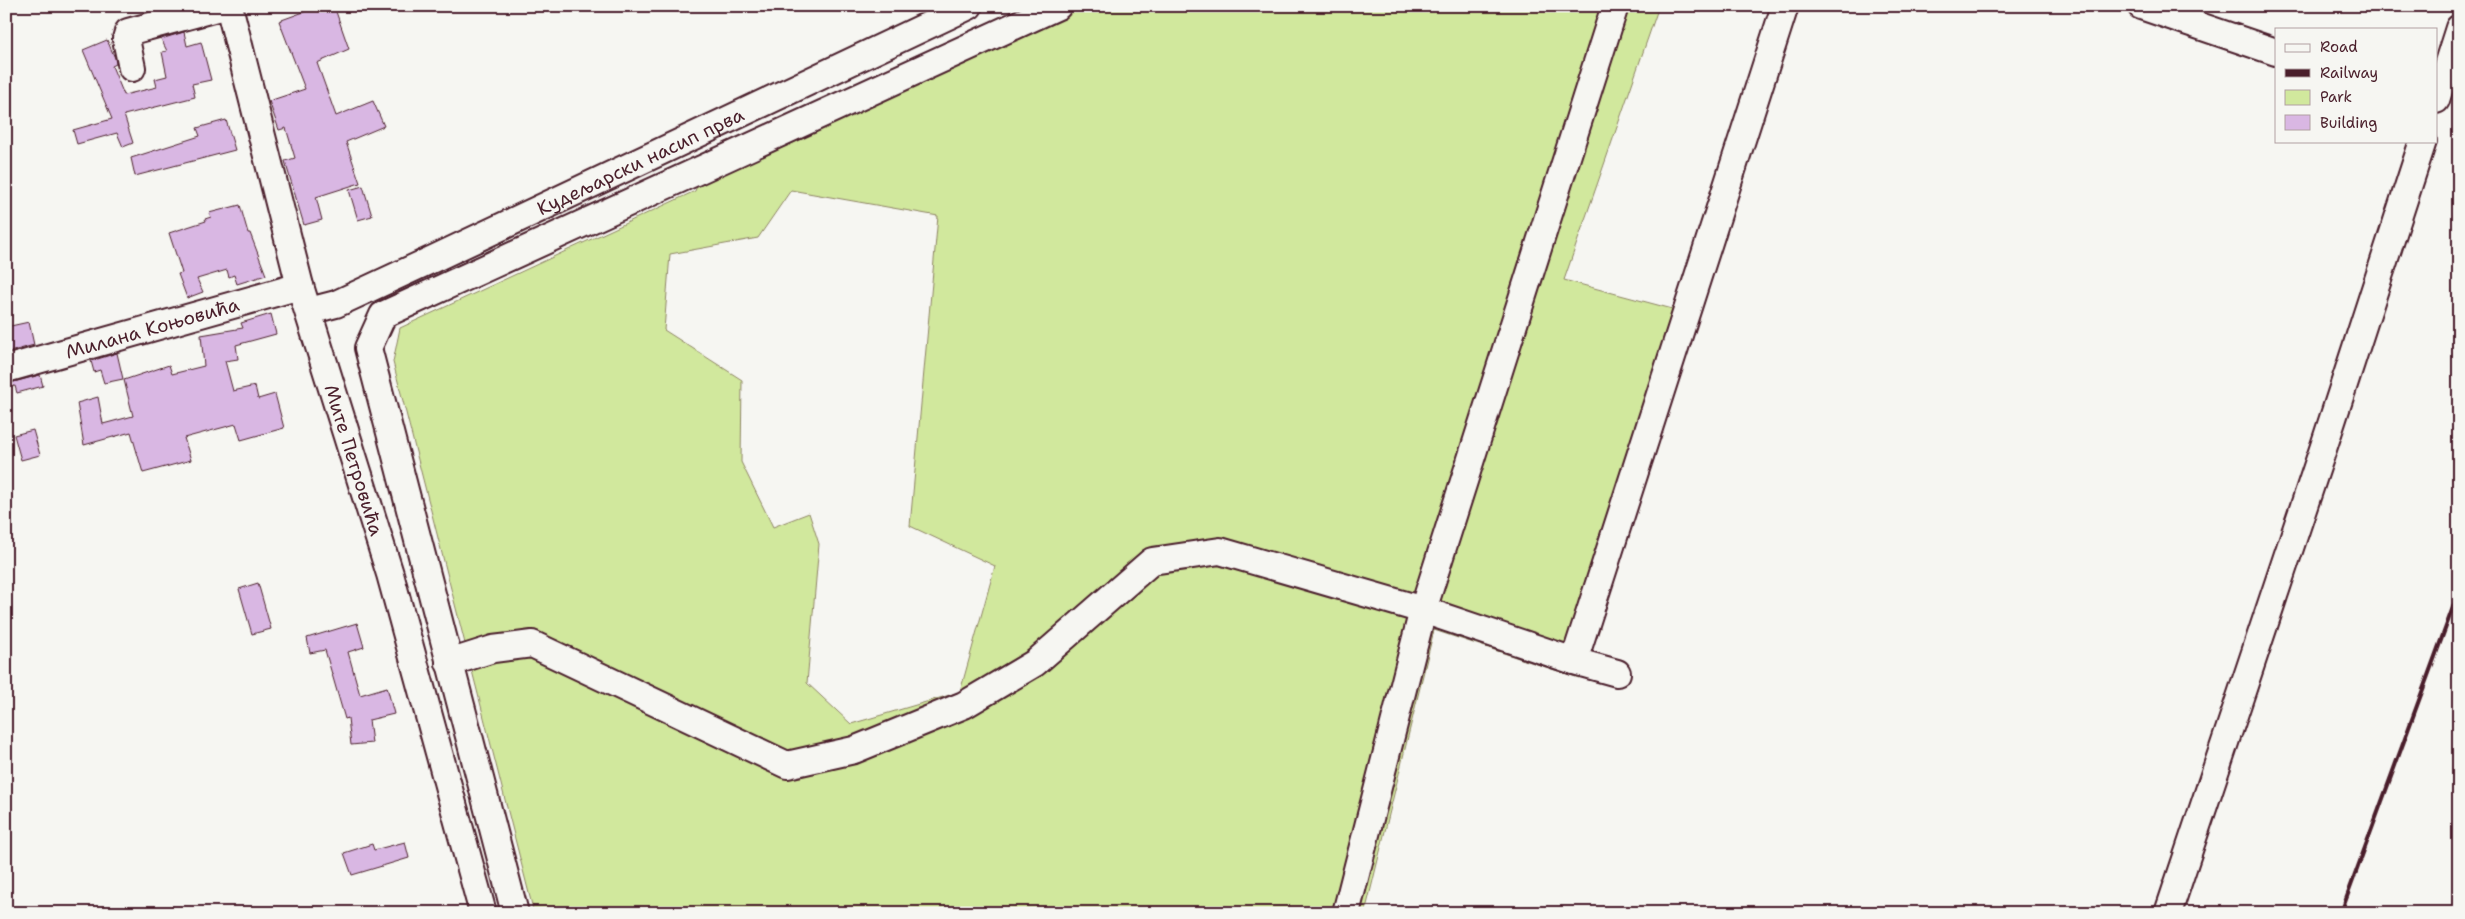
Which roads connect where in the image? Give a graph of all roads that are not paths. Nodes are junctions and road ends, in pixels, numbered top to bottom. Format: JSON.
{"nodes":[{"id":1,"x":224,"y":6,"type":"edge"},
{"id":2,"x":229,"y":6,"type":"edge"},
{"id":3,"x":969,"y":6,"type":"edge"},
{"id":4,"x":1058,"y":6,"type":"edge"},
{"id":5,"x":1615,"y":6,"type":"edge"},
{"id":6,"x":1785,"y":6,"type":"edge"},
{"id":7,"x":2141,"y":6,"type":"edge"},
{"id":8,"x":2459,"y":28,"type":"edge"},
{"id":9,"x":2275,"y":52,"type":"edge"},
{"id":10,"x":132,"y":68,"type":"dead end"},
{"id":11,"x":2438,"y":94,"type":"edge"},
{"id":12,"x":2423,"y":142,"type":"edge"},
{"id":13,"x":300,"y":286,"type":"junction"},
{"id":14,"x":309,"y":311,"type":"junction"},
{"id":15,"x":6,"y":370,"type":"edge"},
{"id":16,"x":1423,"y":610,"type":"junction"},
{"id":17,"x":1574,"y":661,"type":"junction"},
{"id":18,"x":449,"y":663,"type":"junction"},
{"id":19,"x":1617,"y":672,"type":"dead end"},
{"id":20,"x":483,"y":913,"type":"edge"},
{"id":21,"x":514,"y":913,"type":"edge"},
{"id":22,"x":1346,"y":913,"type":"edge"},
{"id":23,"x":2168,"y":913,"type":"edge"}],
"edges":[{"from":1,"to":10,"type":"street"},
{"from":2,"to":13,"type":"street","name":"Мите Петровића"},
{"from":3,"to":14,"type":"street","name":"Кудељарски насип прва"},
{"from":4,"to":18,"type":"street"},
{"from":5,"to":16,"type":"street"},
{"from":6,"to":17,"type":"street"},
{"from":7,"to":9,"type":"street"},
{"from":8,"to":11,"type":"street"},
{"from":12,"to":23,"type":"street"},
{"from":13,"to":14,"type":"street","name":"Мите Петровића"},
{"from":13,"to":15,"type":"street","name":"Милана Коњовића"},
{"from":14,"to":20,"type":"street","name":"Мите Петровића"},
{"from":16,"to":17,"type":"street"},
{"from":16,"to":18,"type":"street"},
{"from":16,"to":22,"type":"street"},
{"from":17,"to":19,"type":"street"},
{"from":18,"to":21,"type":"street"}]}
